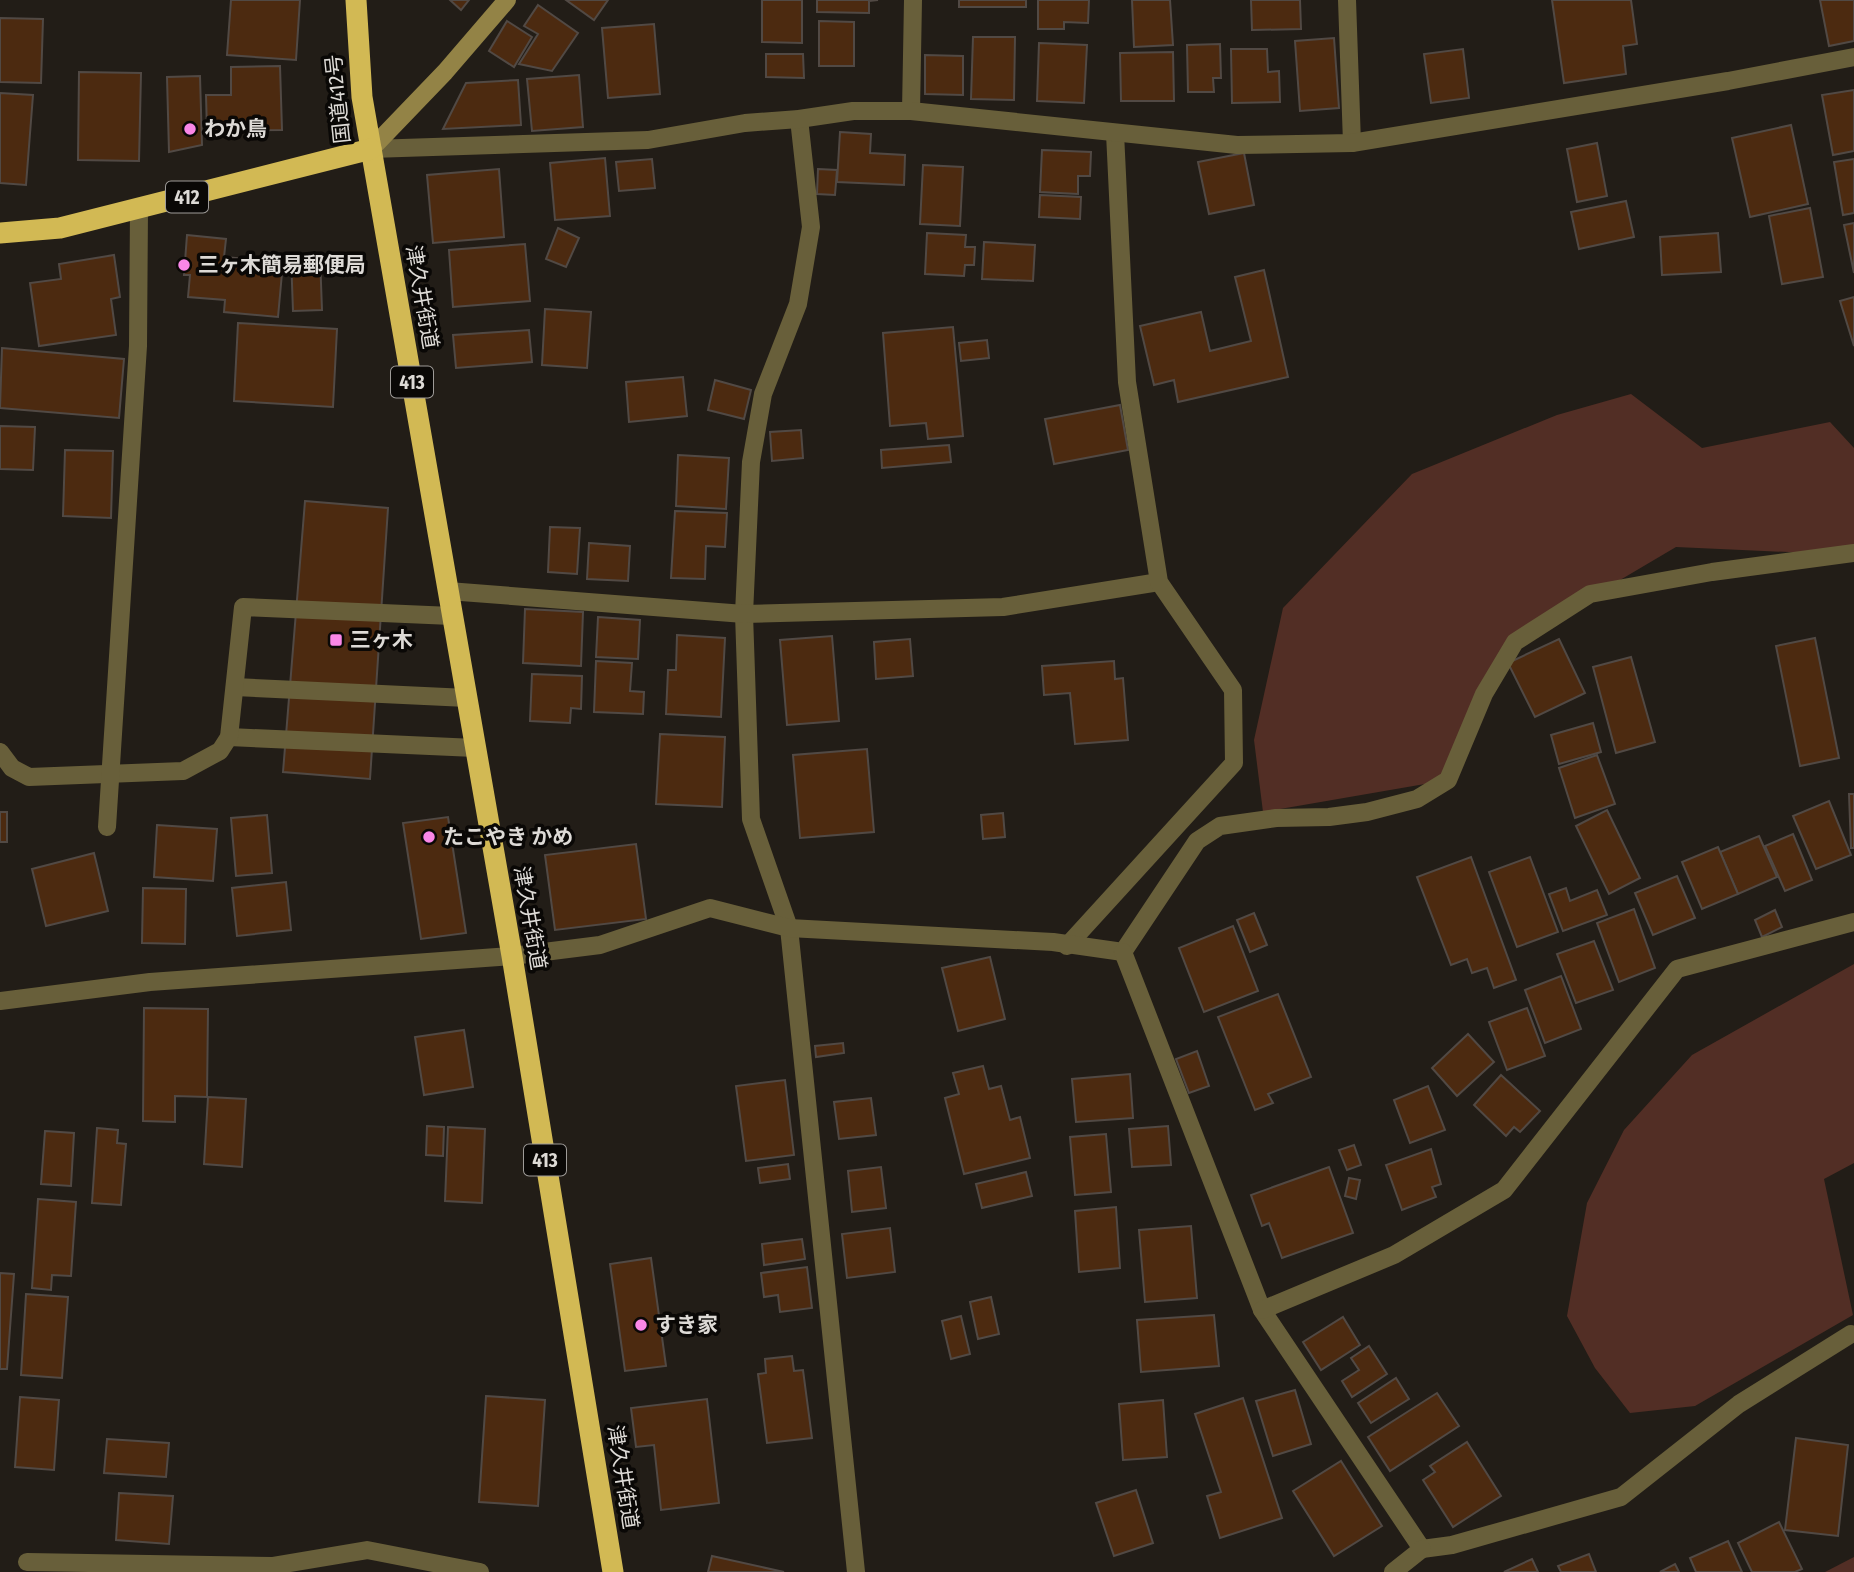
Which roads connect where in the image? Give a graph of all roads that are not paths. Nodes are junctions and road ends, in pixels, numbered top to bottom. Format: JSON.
{"nodes":[{"id":1,"x":356,"y":0,"type":"edge"},
{"id":2,"x":507,"y":0,"type":"edge"},
{"id":3,"x":913,"y":0,"type":"edge"},
{"id":4,"x":1347,"y":0,"type":"edge"},
{"id":5,"x":1854,"y":57,"type":"edge"},
{"id":6,"x":911,"y":111,"type":"junction"},
{"id":7,"x":799,"y":119,"type":"junction"},
{"id":8,"x":1115,"y":133,"type":"junction"},
{"id":9,"x":1352,"y":143,"type":"junction"},
{"id":10,"x":371,"y":149,"type":"junction"},
{"id":11,"x":139,"y":209,"type":"junction"},
{"id":12,"x":0,"y":233,"type":"edge"},
{"id":13,"x":1854,"y":553,"type":"edge"},
{"id":14,"x":1159,"y":582,"type":"junction"},
{"id":15,"x":448,"y":591,"type":"junction"},
{"id":16,"x":744,"y":614,"type":"junction"},
{"id":17,"x":452,"y":616,"type":"junction"},
{"id":18,"x":234,"y":687,"type":"junction"},
{"id":19,"x":467,"y":698,"type":"junction"},
{"id":20,"x":229,"y":737,"type":"junction"},
{"id":21,"x":475,"y":748,"type":"junction"},
{"id":22,"x":0,"y":752,"type":"edge"},
{"id":23,"x":111,"y":774,"type":"junction"},
{"id":24,"x":107,"y":827,"type":"dead end"},
{"id":25,"x":1854,"y":922,"type":"edge"},
{"id":26,"x":789,"y":929,"type":"junction"},
{"id":27,"x":1067,"y":946,"type":"junction"},
{"id":28,"x":1123,"y":952,"type":"junction"},
{"id":29,"x":512,"y":956,"type":"junction"},
{"id":30,"x":0,"y":1002,"type":"edge"},
{"id":31,"x":1262,"y":1310,"type":"junction"},
{"id":32,"x":1851,"y":1334,"type":"dead end"},
{"id":33,"x":1422,"y":1549,"type":"junction"},
{"id":34,"x":27,"y":1562,"type":"dead end"},
{"id":35,"x":480,"y":1572,"type":"edge"},
{"id":36,"x":613,"y":1572,"type":"edge"},
{"id":37,"x":856,"y":1572,"type":"edge"},
{"id":38,"x":1393,"y":1572,"type":"edge"}],
"edges":[{"from":1,"to":10,"type":"highway","name":"国道412号"},
{"from":2,"to":10,"type":"street"},
{"from":3,"to":6,"type":"street"},
{"from":4,"to":9,"type":"street"},
{"from":5,"to":9,"type":"street"},
{"from":6,"to":7,"type":"street"},
{"from":6,"to":8,"type":"street"},
{"from":7,"to":10,"type":"street"},
{"from":7,"to":16,"type":"street"},
{"from":8,"to":9,"type":"street"},
{"from":8,"to":14,"type":"street"},
{"from":10,"to":11,"type":"highway","name":"国道412号","number":"412"},
{"from":10,"to":15,"type":"highway","name":"津久井街道","number":"413"},
{"from":11,"to":12,"type":"highway","name":"国道412号","number":"412"},
{"from":11,"to":23,"type":"street"},
{"from":13,"to":28,"type":"street"},
{"from":14,"to":16,"type":"street"},
{"from":14,"to":27,"type":"street"},
{"from":15,"to":16,"type":"street"},
{"from":15,"to":17,"type":"highway","name":"津久井街道","number":"413"},
{"from":16,"to":26,"type":"street"},
{"from":17,"to":18,"type":"street"},
{"from":17,"to":19,"type":"highway","name":"津久井街道","number":"413"},
{"from":18,"to":19,"type":"street"},
{"from":18,"to":20,"type":"street"},
{"from":19,"to":21,"type":"highway","name":"津久井街道","number":"413"},
{"from":20,"to":21,"type":"street"},
{"from":20,"to":23,"type":"street"},
{"from":21,"to":29,"type":"highway","name":"津久井街道","number":"413"},
{"from":22,"to":23,"type":"street"},
{"from":23,"to":24,"type":"street"},
{"from":25,"to":31,"type":"street"},
{"from":26,"to":27,"type":"street"},
{"from":26,"to":29,"type":"street"},
{"from":26,"to":37,"type":"street"},
{"from":27,"to":28,"type":"street"},
{"from":28,"to":31,"type":"street"},
{"from":29,"to":30,"type":"street"},
{"from":29,"to":36,"type":"highway","name":"津久井街道","number":"413"},
{"from":31,"to":33,"type":"street"},
{"from":32,"to":33,"type":"street"},
{"from":33,"to":38,"type":"street"},
{"from":34,"to":35,"type":"street"}]}
